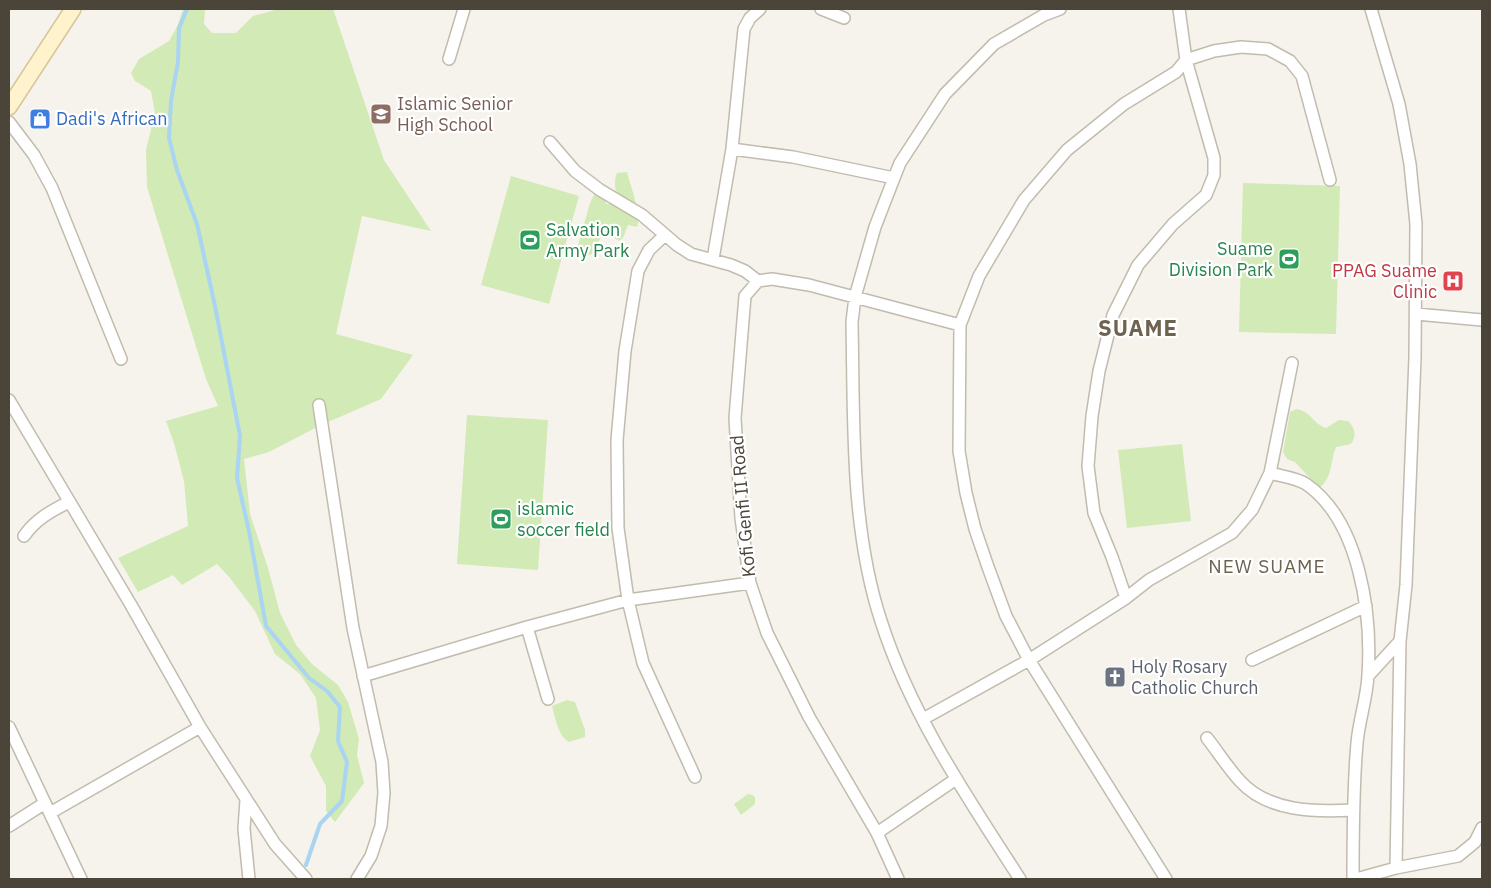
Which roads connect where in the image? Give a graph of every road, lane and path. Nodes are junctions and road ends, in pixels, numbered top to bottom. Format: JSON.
{"nodes":[{"id":1,"x":73,"y":9,"type":"edge"},
{"id":2,"x":464,"y":9,"type":"edge"},
{"id":3,"x":760,"y":9,"type":"edge"},
{"id":4,"x":821,"y":9,"type":"edge"},
{"id":5,"x":1060,"y":9,"type":"edge"},
{"id":6,"x":1179,"y":9,"type":"edge"},
{"id":7,"x":1371,"y":9,"type":"edge"},
{"id":8,"x":844,"y":18,"type":"dead end"},
{"id":9,"x":449,"y":59,"type":"dead end"},
{"id":10,"x":1186,"y":60,"type":"junction"},
{"id":11,"x":9,"y":107,"type":"edge"},
{"id":12,"x":9,"y":122,"type":"edge"},
{"id":13,"x":550,"y":142,"type":"dead end"},
{"id":14,"x":732,"y":149,"type":"junction"},
{"id":15,"x":894,"y":178,"type":"junction"},
{"id":16,"x":1330,"y":180,"type":"dead end"},
{"id":17,"x":665,"y":234,"type":"junction"},
{"id":18,"x":713,"y":260,"type":"junction"},
{"id":19,"x":758,"y":281,"type":"junction"},
{"id":20,"x":855,"y":297,"type":"junction"},
{"id":21,"x":1416,"y":314,"type":"junction"},
{"id":22,"x":1482,"y":320,"type":"edge"},
{"id":23,"x":960,"y":325,"type":"junction"},
{"id":24,"x":121,"y":359,"type":"dead end"},
{"id":25,"x":1292,"y":363,"type":"dead end"},
{"id":26,"x":9,"y":400,"type":"edge"},
{"id":27,"x":318,"y":405,"type":"dead end"},
{"id":28,"x":1270,"y":473,"type":"junction"},
{"id":29,"x":69,"y":502,"type":"junction"},
{"id":30,"x":24,"y":536,"type":"dead end"},
{"id":31,"x":750,"y":583,"type":"junction"},
{"id":32,"x":1126,"y":598,"type":"junction"},
{"id":33,"x":628,"y":600,"type":"junction"},
{"id":34,"x":1366,"y":606,"type":"junction"},
{"id":35,"x":527,"y":627,"type":"junction"},
{"id":36,"x":1400,"y":641,"type":"junction"},
{"id":37,"x":1029,"y":660,"type":"junction"},
{"id":38,"x":1252,"y":660,"type":"dead end"},
{"id":39,"x":363,"y":676,"type":"junction"},
{"id":40,"x":1368,"y":676,"type":"junction"},
{"id":41,"x":548,"y":699,"type":"dead end"},
{"id":42,"x":923,"y":719,"type":"junction"},
{"id":43,"x":9,"y":727,"type":"edge"},
{"id":44,"x":200,"y":727,"type":"junction"},
{"id":45,"x":1207,"y":738,"type":"dead end"},
{"id":46,"x":695,"y":777,"type":"dead end"},
{"id":47,"x":956,"y":779,"type":"junction"},
{"id":48,"x":246,"y":800,"type":"junction"},
{"id":49,"x":48,"y":808,"type":"junction"},
{"id":50,"x":1354,"y":810,"type":"junction"},
{"id":51,"x":9,"y":826,"type":"edge"},
{"id":52,"x":1482,"y":828,"type":"edge"},
{"id":53,"x":877,"y":833,"type":"junction"},
{"id":54,"x":1478,"y":845,"type":"edge"},
{"id":55,"x":1396,"y":868,"type":"junction"},
{"id":56,"x":81,"y":879,"type":"edge"},
{"id":57,"x":249,"y":879,"type":"edge"},
{"id":58,"x":306,"y":879,"type":"edge"},
{"id":59,"x":357,"y":879,"type":"edge"},
{"id":60,"x":898,"y":879,"type":"edge"},
{"id":61,"x":1020,"y":879,"type":"edge"},
{"id":62,"x":1166,"y":879,"type":"edge"},
{"id":63,"x":1354,"y":879,"type":"edge"}],
"edges":[{"from":1,"to":11,"type":"main road"},
{"from":2,"to":9,"type":"street"},
{"from":3,"to":14,"type":"street"},
{"from":4,"to":8,"type":"street"},
{"from":5,"to":15,"type":"street"},
{"from":6,"to":10,"type":"street"},
{"from":7,"to":21,"type":"street"},
{"from":10,"to":16,"type":"street"},
{"from":10,"to":23,"type":"street"},
{"from":10,"to":32,"type":"street"},
{"from":12,"to":24,"type":"street"},
{"from":13,"to":17,"type":"street"},
{"from":14,"to":15,"type":"street"},
{"from":14,"to":18,"type":"street"},
{"from":15,"to":20,"type":"street"},
{"from":17,"to":18,"type":"street"},
{"from":17,"to":33,"type":"street"},
{"from":18,"to":19,"type":"street"},
{"from":19,"to":20,"type":"street"},
{"from":19,"to":31,"type":"street","name":"Kofi Genfi II Road"},
{"from":20,"to":23,"type":"street"},
{"from":20,"to":42,"type":"street"},
{"from":21,"to":22,"type":"street"},
{"from":21,"to":36,"type":"street"},
{"from":23,"to":37,"type":"street"},
{"from":25,"to":28,"type":"street"},
{"from":26,"to":29,"type":"street"},
{"from":27,"to":39,"type":"street"},
{"from":28,"to":32,"type":"street"},
{"from":28,"to":34,"type":"street"},
{"from":29,"to":30,"type":"street"},
{"from":29,"to":44,"type":"street"},
{"from":31,"to":33,"type":"street"},
{"from":31,"to":53,"type":"street","name":"Kofi Genfi II Road"},
{"from":32,"to":37,"type":"street"},
{"from":33,"to":35,"type":"street"},
{"from":33,"to":46,"type":"street"},
{"from":34,"to":38,"type":"street"},
{"from":34,"to":40,"type":"street"},
{"from":35,"to":39,"type":"street"},
{"from":35,"to":41,"type":"street"},
{"from":36,"to":40,"type":"street"},
{"from":36,"to":55,"type":"street"},
{"from":37,"to":42,"type":"street"},
{"from":37,"to":62,"type":"street"},
{"from":39,"to":59,"type":"street"},
{"from":40,"to":50,"type":"street"},
{"from":42,"to":47,"type":"street"},
{"from":43,"to":49,"type":"street"},
{"from":44,"to":48,"type":"street"},
{"from":44,"to":49,"type":"street"},
{"from":45,"to":50,"type":"street"},
{"from":47,"to":53,"type":"street"},
{"from":47,"to":61,"type":"street"},
{"from":48,"to":57,"type":"street"},
{"from":48,"to":58,"type":"street"},
{"from":49,"to":51,"type":"street"},
{"from":49,"to":56,"type":"street"},
{"from":50,"to":63,"type":"street"},
{"from":52,"to":54,"type":"street"},
{"from":53,"to":60,"type":"street","name":"Kofi Genfi II Road"},
{"from":54,"to":55,"type":"street"},
{"from":55,"to":63,"type":"street"}]}
